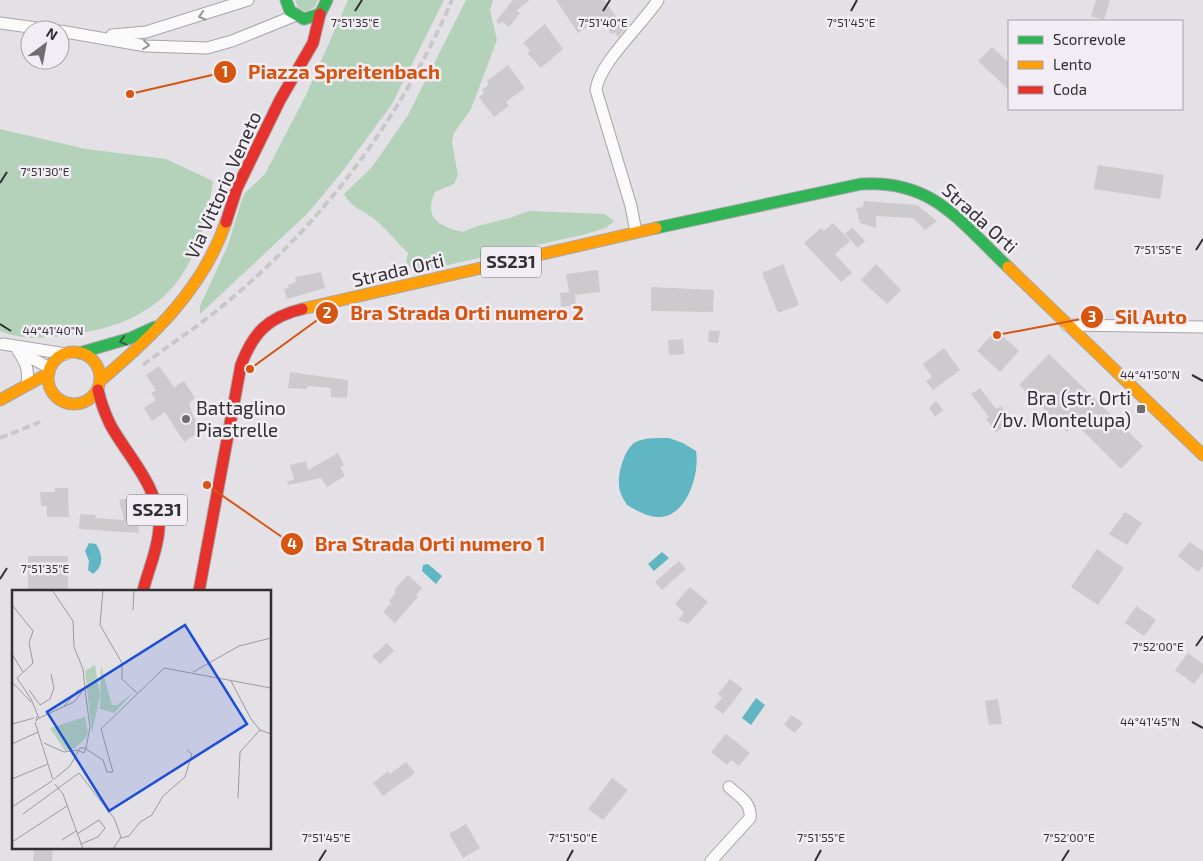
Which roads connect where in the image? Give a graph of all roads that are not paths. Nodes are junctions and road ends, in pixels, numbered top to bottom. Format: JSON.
{"nodes":[{"id":1,"x":248,"y":0,"type":"edge"},
{"id":2,"x":286,"y":0,"type":"edge"},
{"id":3,"x":327,"y":0,"type":"edge"},
{"id":4,"x":658,"y":0,"type":"edge"},
{"id":5,"x":320,"y":14,"type":"junction"},
{"id":6,"x":297,"y":17,"type":"junction"},
{"id":7,"x":0,"y":23,"type":"edge"},
{"id":8,"x":20,"y":26,"type":"edge"},
{"id":9,"x":70,"y":32,"type":"edge"},
{"id":10,"x":98,"y":36,"type":"junction"},
{"id":11,"x":304,"y":55,"type":"junction"},
{"id":12,"x":636,"y":232,"type":"junction"},
{"id":13,"x":164,"y":322,"type":"junction"},
{"id":14,"x":1067,"y":325,"type":"junction"},
{"id":15,"x":1203,"y":327,"type":"edge"},
{"id":16,"x":1,"y":344,"type":"edge"},
{"id":17,"x":19,"y":352,"type":"junction"},
{"id":18,"x":79,"y":353,"type":"junction"},
{"id":19,"x":66,"y":354,"type":"junction"},
{"id":20,"x":49,"y":370,"type":"junction"},
{"id":21,"x":27,"y":384,"type":"junction"},
{"id":22,"x":99,"y":386,"type":"junction"},
{"id":23,"x":54,"y":395,"type":"junction"},
{"id":24,"x":2,"y":399,"type":"edge"},
{"id":25,"x":78,"y":404,"type":"junction"},
{"id":26,"x":117,"y":437,"type":"junction"},
{"id":27,"x":1203,"y":455,"type":"edge"},
{"id":28,"x":143,"y":590,"type":"edge"},
{"id":29,"x":199,"y":590,"type":"edge"},
{"id":30,"x":729,"y":786,"type":"dead end"},
{"id":31,"x":711,"y":861,"type":"edge"}],
"edges":[{"from":1,"to":10,"type":"street","one_way":true},
{"from":2,"to":6,"type":"main road","name":"Via Vittorio Veneto"},
{"from":3,"to":5,"type":"main road","name":"Via Vittorio Veneto"},
{"from":4,"to":12,"type":"street"},
{"from":5,"to":6,"type":"main road"},
{"from":5,"to":11,"type":"main road","name":"Via Vittorio Veneto"},
{"from":10,"to":6,"type":"street","one_way":true},
{"from":6,"to":11,"type":"main road","name":"Via Vittorio Veneto"},
{"from":7,"to":8,"type":"street"},
{"from":9,"to":10,"type":"street"},
{"from":11,"to":13,"type":"main road","name":"Via Vittorio Veneto"},
{"from":12,"to":14,"type":"main road","name":"Strada Orti","number":"SS231"},
{"from":12,"to":29,"type":"main road","name":"Strada Orti","number":"SS231"},
{"from":13,"to":18,"type":"main road","name":"Via Vittorio Veneto","one_way":true},
{"from":13,"to":22,"type":"main road","name":"Via Vittorio Veneto"},
{"from":14,"to":15,"type":"street"},
{"from":14,"to":27,"type":"main road","name":"Strada Orti","number":"SS231"},
{"from":16,"to":17,"type":"street"},
{"from":16,"to":19,"type":"street"},
{"from":17,"to":20,"type":"street"},
{"from":17,"to":21,"type":"street"},
{"from":18,"to":19,"type":"main road"},
{"from":18,"to":22,"type":"main road","number":"SS231"},
{"from":19,"to":20,"type":"main road","number":"SS231"},
{"from":20,"to":21,"type":"main road","number":"SS231"},
{"from":20,"to":23,"type":"main road"},
{"from":21,"to":24,"type":"main road","number":"SS231"},
{"from":22,"to":25,"type":"main road"},
{"from":22,"to":26,"type":"main road","number":"SS231"},
{"from":23,"to":24,"type":"main road","number":"SS231"},
{"from":23,"to":25,"type":"main road","number":"SS231"},
{"from":25,"to":26,"type":"main road","number":"SS231"},
{"from":26,"to":28,"type":"main road","number":"SS231"},
{"from":30,"to":31,"type":"street"}]}
